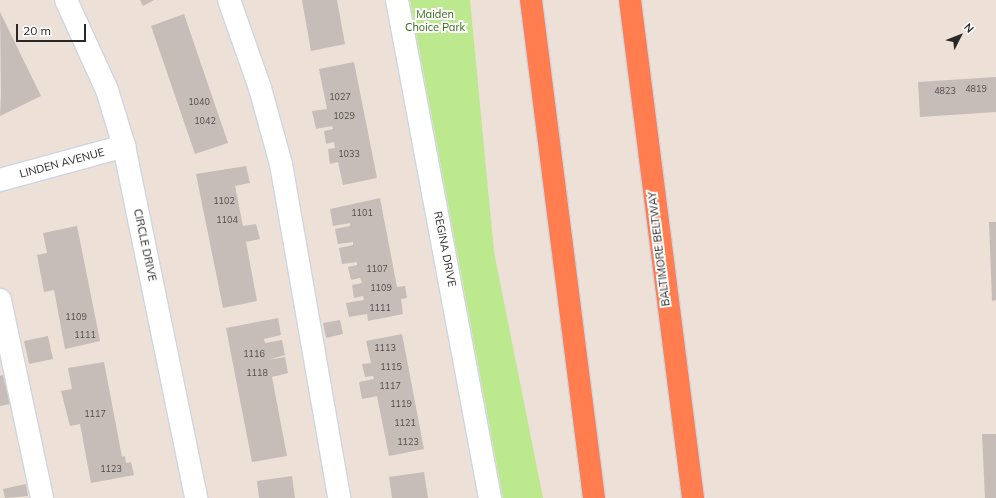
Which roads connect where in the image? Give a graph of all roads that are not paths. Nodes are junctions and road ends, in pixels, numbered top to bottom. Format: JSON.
{"nodes":[{"id":1,"x":66,"y":0,"type":"edge"},
{"id":2,"x":229,"y":0,"type":"edge"},
{"id":3,"x":397,"y":0,"type":"edge"},
{"id":4,"x":531,"y":0,"type":"edge"},
{"id":5,"x":630,"y":0,"type":"edge"},
{"id":6,"x":124,"y":146,"type":"junction"},
{"id":7,"x":0,"y":180,"type":"edge"},
{"id":8,"x":0,"y":300,"type":"edge"},
{"id":9,"x":4,"y":341,"type":"edge"},
{"id":10,"x":42,"y":498,"type":"edge"},
{"id":11,"x":196,"y":498,"type":"edge"},
{"id":12,"x":339,"y":498,"type":"edge"},
{"id":13,"x":490,"y":498,"type":"edge"},
{"id":14,"x":594,"y":498,"type":"edge"},
{"id":15,"x":692,"y":498,"type":"edge"}],
"edges":[{"from":1,"to":6,"type":"street","name":"CIRCLE DRIVE"},
{"from":2,"to":12,"type":"street"},
{"from":3,"to":13,"type":"street","name":"REGINA DRIVE"},
{"from":4,"to":14,"type":"highway"},
{"from":5,"to":15,"type":"highway","name":"BALTIMORE BELTWAY"},
{"from":6,"to":7,"type":"street","name":"LINDEN AVENUE"},
{"from":6,"to":11,"type":"street","name":"CIRCLE DRIVE"},
{"from":8,"to":9,"type":"street"},
{"from":9,"to":10,"type":"street"}]}
